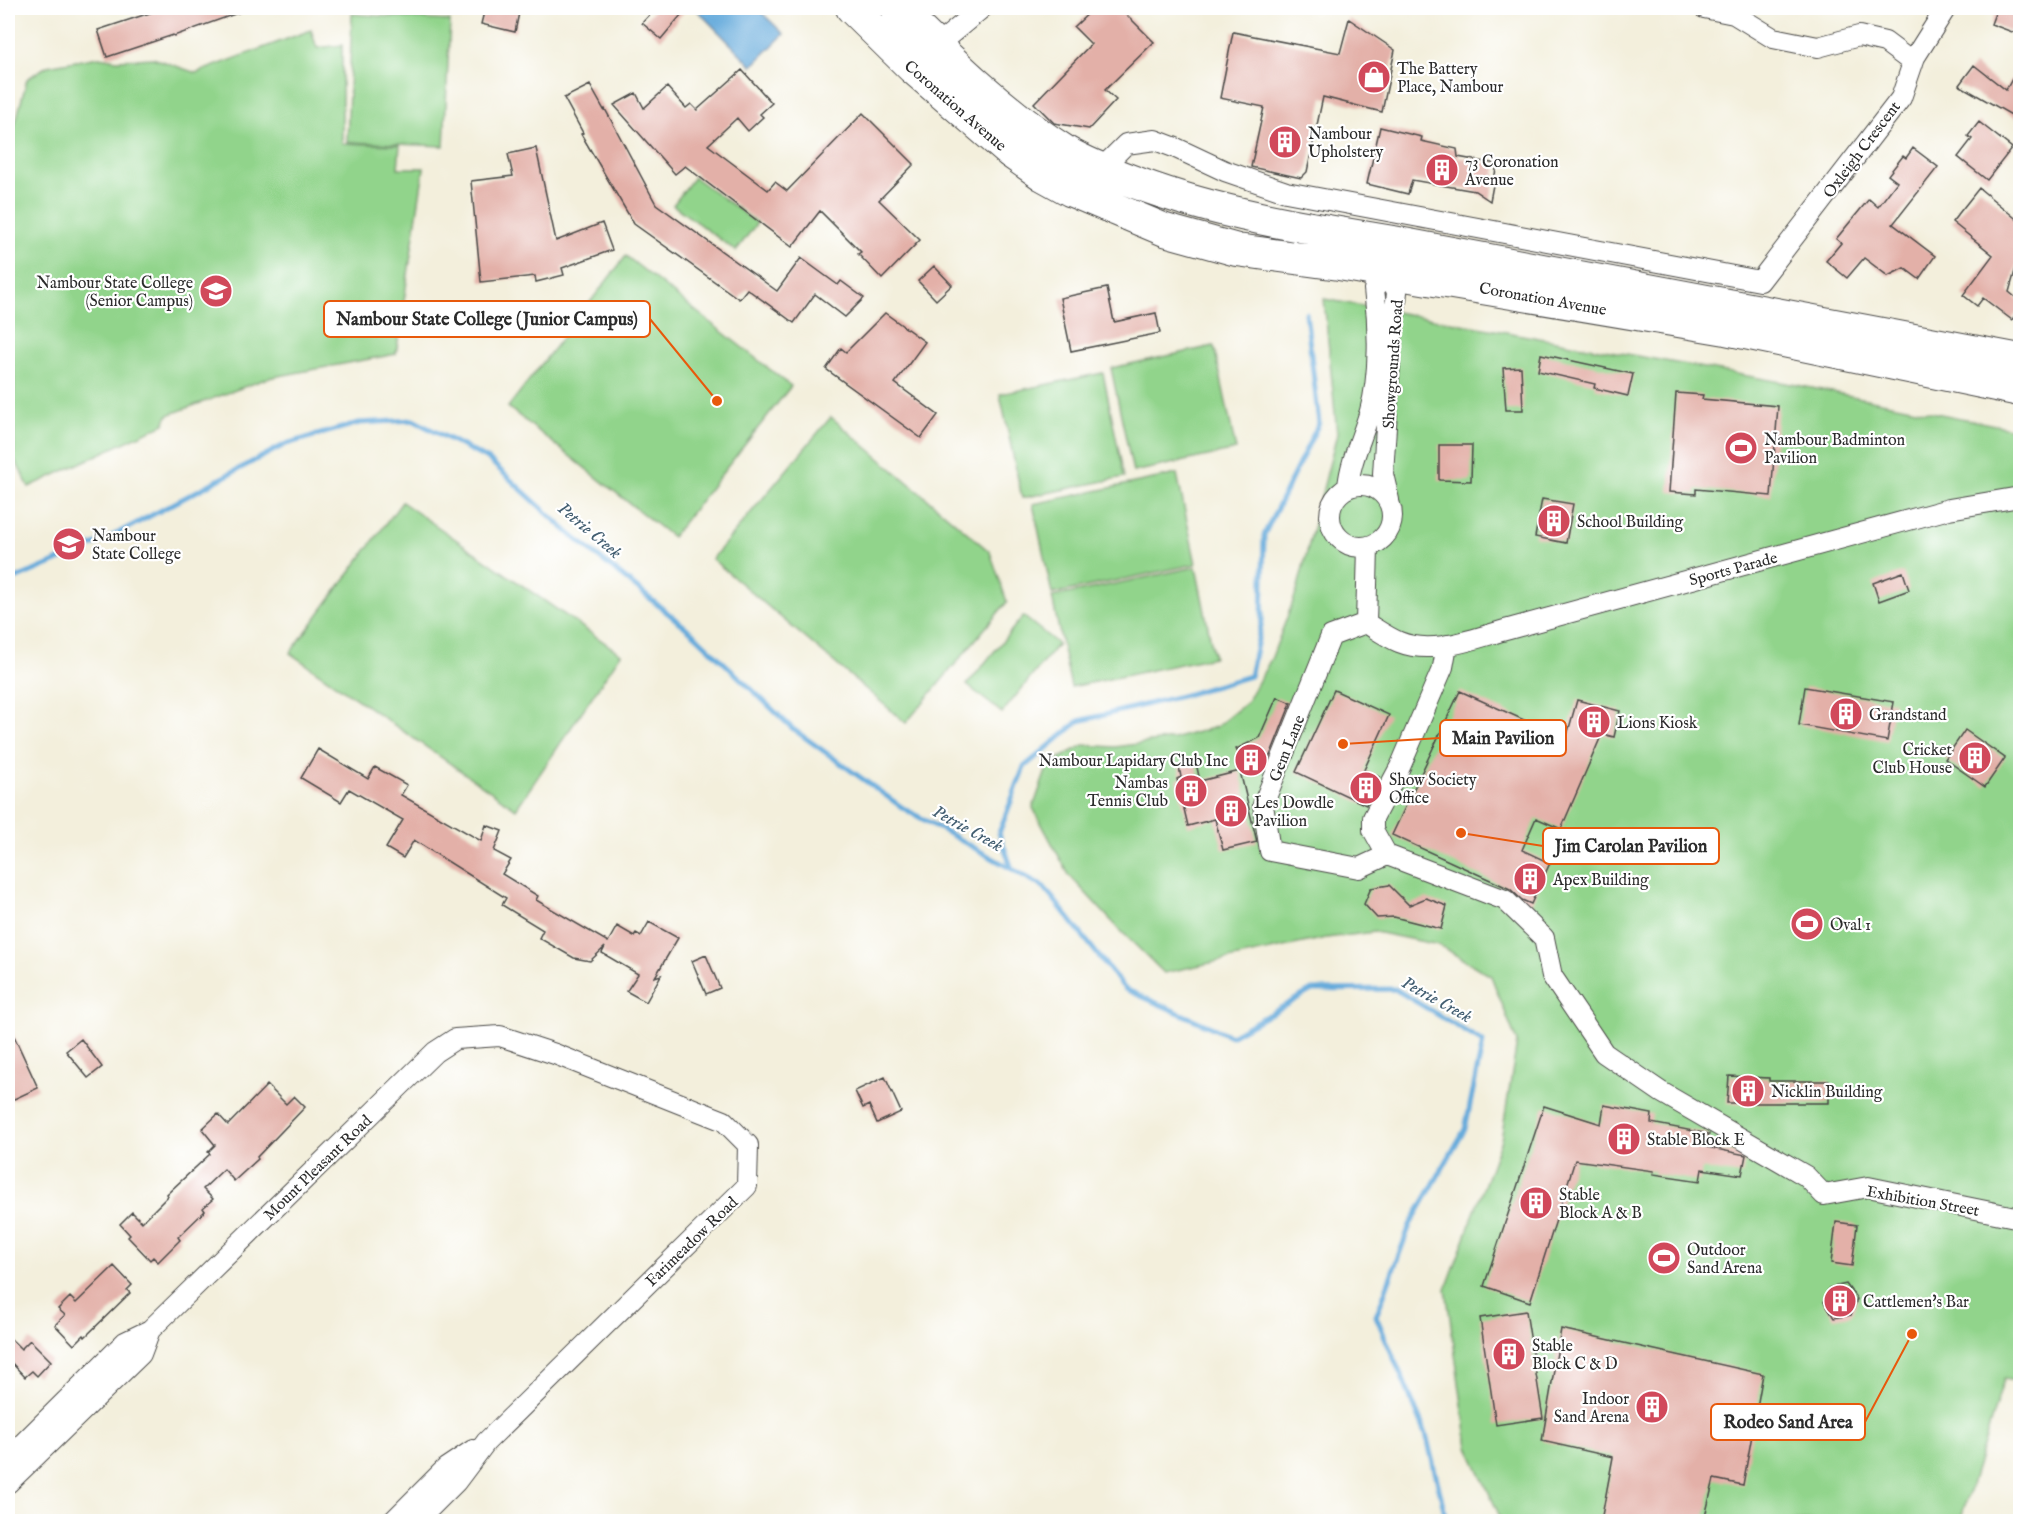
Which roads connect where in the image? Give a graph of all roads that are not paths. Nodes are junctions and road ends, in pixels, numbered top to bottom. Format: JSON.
{"nodes":[{"id":1,"x":852,"y":8,"type":"edge"},
{"id":2,"x":897,"y":8,"type":"edge"},
{"id":3,"x":982,"y":8,"type":"edge"},
{"id":4,"x":1704,"y":8,"type":"edge"},
{"id":5,"x":1946,"y":8,"type":"edge"},
{"id":6,"x":935,"y":45,"type":"junction"},
{"id":7,"x":1912,"y":63,"type":"junction"},
{"id":8,"x":913,"y":68,"type":"junction"},
{"id":9,"x":1100,"y":169,"type":"junction"},
{"id":10,"x":1070,"y":189,"type":"junction"},
{"id":11,"x":1393,"y":242,"type":"junction"},
{"id":12,"x":1389,"y":273,"type":"junction"},
{"id":13,"x":2020,"y":360,"type":"edge"},
{"id":14,"x":2020,"y":390,"type":"edge"},
{"id":15,"x":1348,"y":487,"type":"junction"},
{"id":16,"x":2020,"y":497,"type":"edge"},
{"id":17,"x":1389,"y":500,"type":"junction"},
{"id":18,"x":1368,"y":547,"type":"junction"},
{"id":19,"x":1366,"y":623,"type":"junction"},
{"id":20,"x":1447,"y":645,"type":"junction"},
{"id":21,"x":1387,"y":855,"type":"junction"},
{"id":22,"x":500,"y":1036,"type":"joint"},
{"id":23,"x":2020,"y":1218,"type":"edge"},
{"id":24,"x":150,"y":1330,"type":"junction"},
{"id":25,"x":486,"y":1442,"type":"junction"},
{"id":26,"x":8,"y":1458,"type":"edge"},
{"id":27,"x":8,"y":1483,"type":"edge"},
{"id":28,"x":392,"y":1521,"type":"edge"},
{"id":29,"x":416,"y":1521,"type":"edge"}],
"edges":[{"from":1,"to":8,"type":"main road","name":"Coronation Avenue"},
{"from":2,"to":6,"type":"main road","name":"Coronation Avenue"},
{"from":3,"to":6,"type":"street"},
{"from":4,"to":7,"type":"street"},
{"from":5,"to":7,"type":"street","name":"Oxleigh Crescent"},
{"from":6,"to":8,"type":"street"},
{"from":6,"to":9,"type":"main road","name":"Coronation Avenue"},
{"from":7,"to":9,"type":"street","name":"Oxleigh Crescent"},
{"from":8,"to":10,"type":"main road","name":"Coronation Avenue"},
{"from":9,"to":10,"type":"street"},
{"from":9,"to":11,"type":"main road","name":"Coronation Avenue"},
{"from":10,"to":12,"type":"main road","name":"Coronation Avenue"},
{"from":11,"to":12,"type":"street"},
{"from":11,"to":13,"type":"main road","name":"Coronation Avenue"},
{"from":12,"to":14,"type":"main road","name":"Coronation Avenue"},
{"from":12,"to":15,"type":"street","name":"Showgrounds Road"},
{"from":12,"to":17,"type":"street","name":"Showgrounds Road"},
{"from":15,"to":17,"type":"street"},
{"from":15,"to":18,"type":"street"},
{"from":16,"to":20,"type":"street","name":"Sports Parade"},
{"from":17,"to":18,"type":"street"},
{"from":18,"to":19,"type":"street"},
{"from":19,"to":20,"type":"street"},
{"from":19,"to":21,"type":"street","name":"Gem Lane"},
{"from":20,"to":21,"type":"street"},
{"from":21,"to":23,"type":"street","name":"Exhibition Street"},
{"from":22,"to":24,"type":"street","name":"Mount Pleasant Road"},
{"from":22,"to":25,"type":"street","name":"Farimeadow Road"},
{"from":24,"to":26,"type":"street","name":"Mount Pleasant Road"},
{"from":24,"to":27,"type":"street","name":"Mount Pleasant Road"},
{"from":25,"to":28,"type":"street"},
{"from":25,"to":29,"type":"street","name":"Farimeadow Road"}]}
